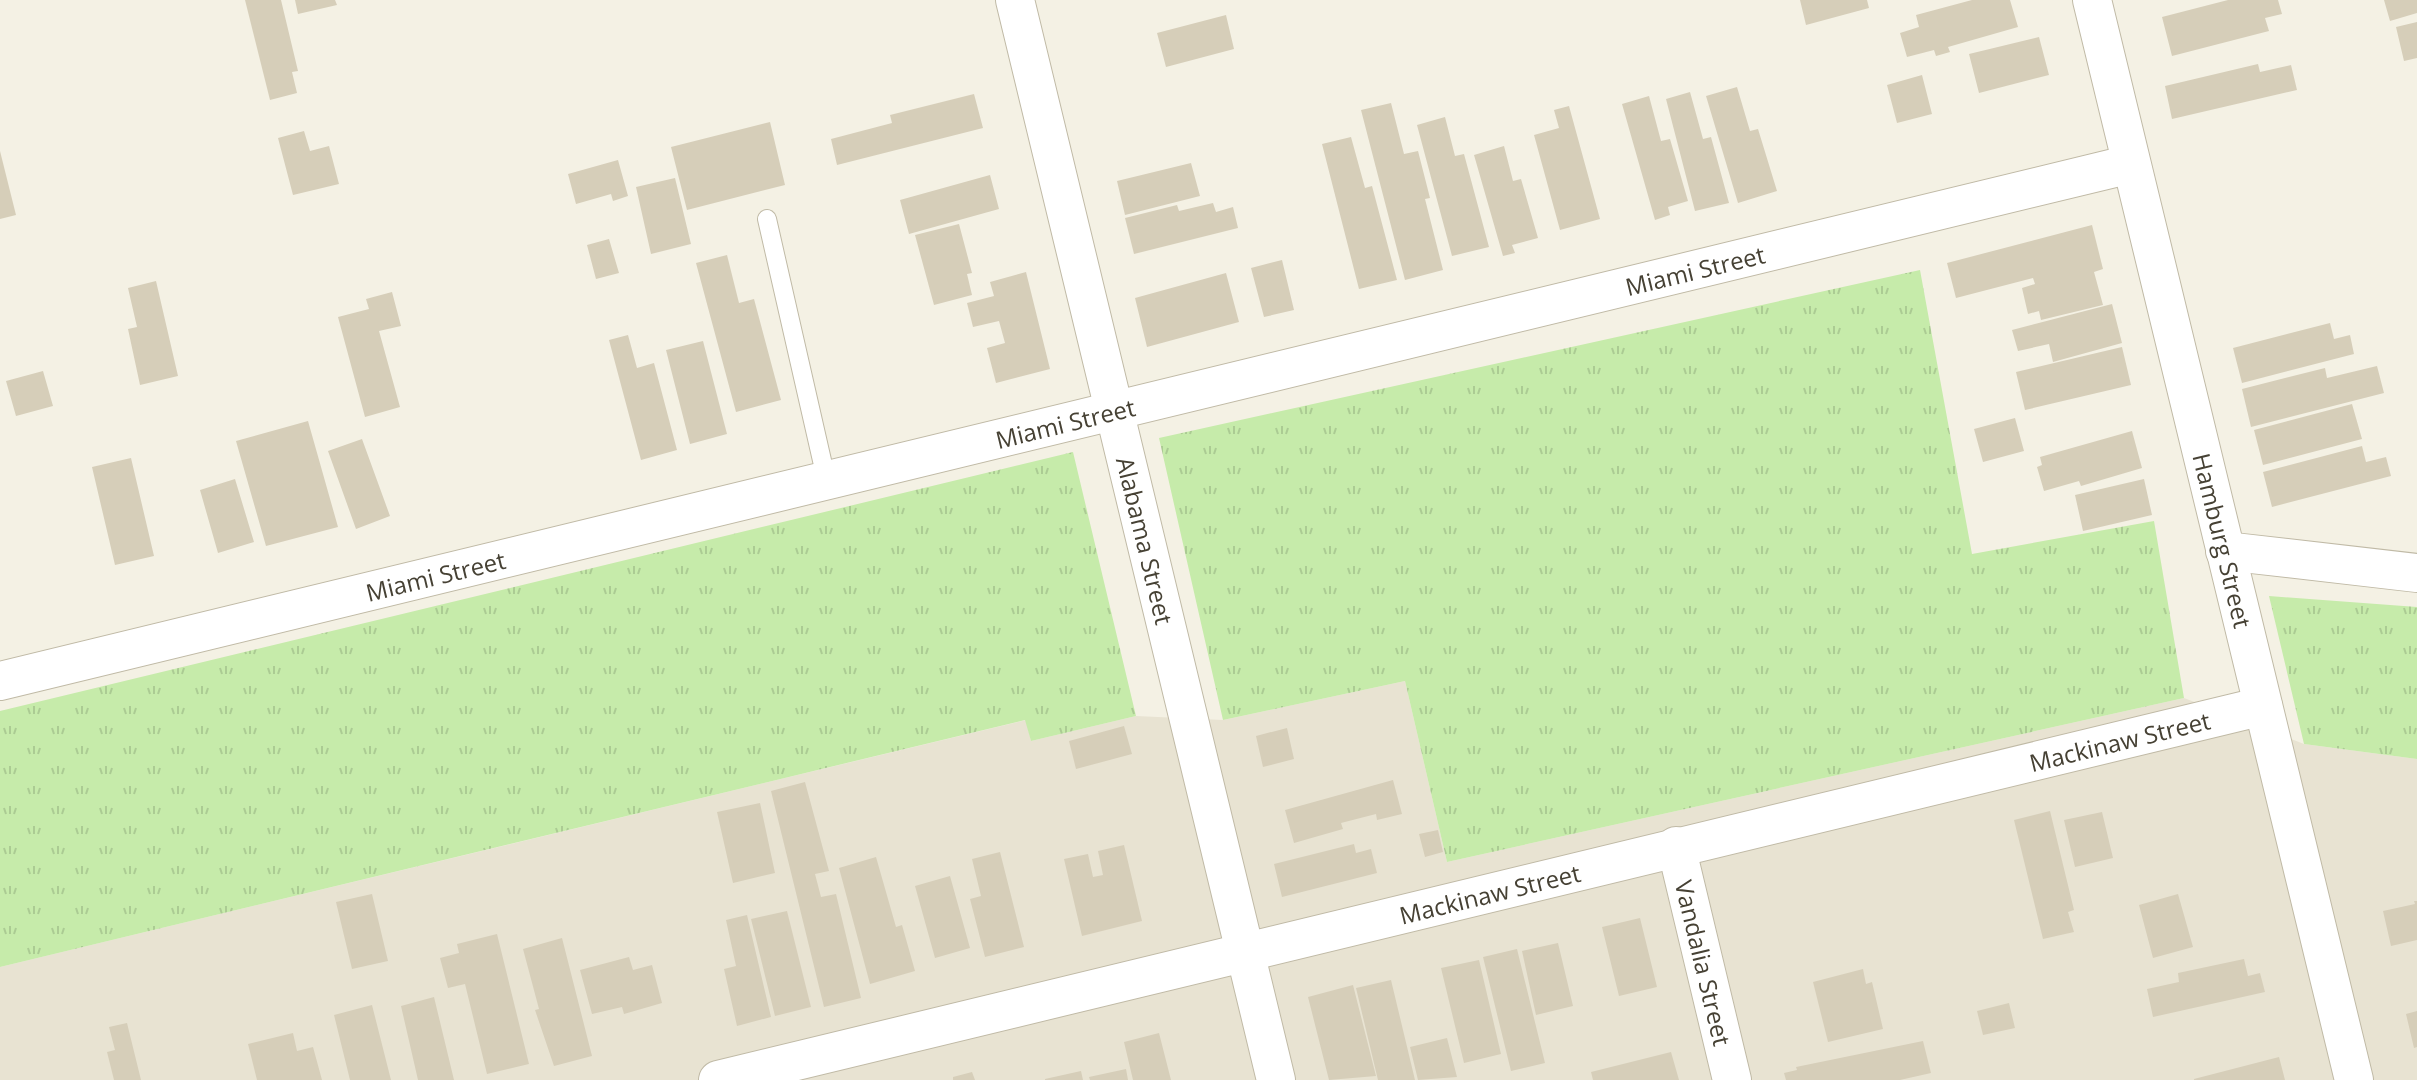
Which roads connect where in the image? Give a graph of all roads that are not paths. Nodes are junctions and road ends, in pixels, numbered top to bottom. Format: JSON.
{"nodes":[{"id":1,"x":1015,"y":0,"type":"edge"},
{"id":2,"x":2092,"y":0,"type":"edge"},
{"id":3,"x":2131,"y":164,"type":"junction"},
{"id":4,"x":767,"y":219,"type":"dead end"},
{"id":5,"x":1113,"y":408,"type":"junction"},
{"id":6,"x":826,"y":478,"type":"junction"},
{"id":7,"x":2225,"y":551,"type":"junction"},
{"id":8,"x":2417,"y":573,"type":"edge"},
{"id":9,"x":0,"y":681,"type":"edge"},
{"id":10,"x":2263,"y":706,"type":"junction"},
{"id":11,"x":1676,"y":846,"type":"junction"},
{"id":12,"x":1245,"y":952,"type":"junction"},
{"id":13,"x":823,"y":1068,"type":"edge"},
{"id":14,"x":718,"y":1080,"type":"edge"},
{"id":15,"x":1276,"y":1080,"type":"edge"},
{"id":16,"x":1732,"y":1080,"type":"edge"},
{"id":17,"x":2354,"y":1080,"type":"edge"}],
"edges":[{"from":1,"to":5,"type":"street","name":"Alabama Street"},
{"from":2,"to":3,"type":"street","name":"Hamburg Street"},
{"from":3,"to":5,"type":"street","name":"Miami Street"},
{"from":3,"to":7,"type":"street","name":"Hamburg Street"},
{"from":4,"to":6,"type":"lane"},
{"from":5,"to":6,"type":"street","name":"Miami Street"},
{"from":5,"to":12,"type":"street","name":"Alabama Street"},
{"from":6,"to":9,"type":"street","name":"Miami Street"},
{"from":7,"to":8,"type":"street"},
{"from":7,"to":10,"type":"street","name":"Hamburg Street"},
{"from":10,"to":11,"type":"street","name":"Mackinaw Street"},
{"from":10,"to":17,"type":"street","name":"Hamburg Street"},
{"from":11,"to":12,"type":"street","name":"Mackinaw Street"},
{"from":11,"to":16,"type":"street","name":"Vandalia Street"},
{"from":12,"to":13,"type":"street","name":"Mackinaw Street"},
{"from":12,"to":15,"type":"street","name":"Alabama Street"},
{"from":13,"to":14,"type":"street","name":"Mackinaw Street"}]}
